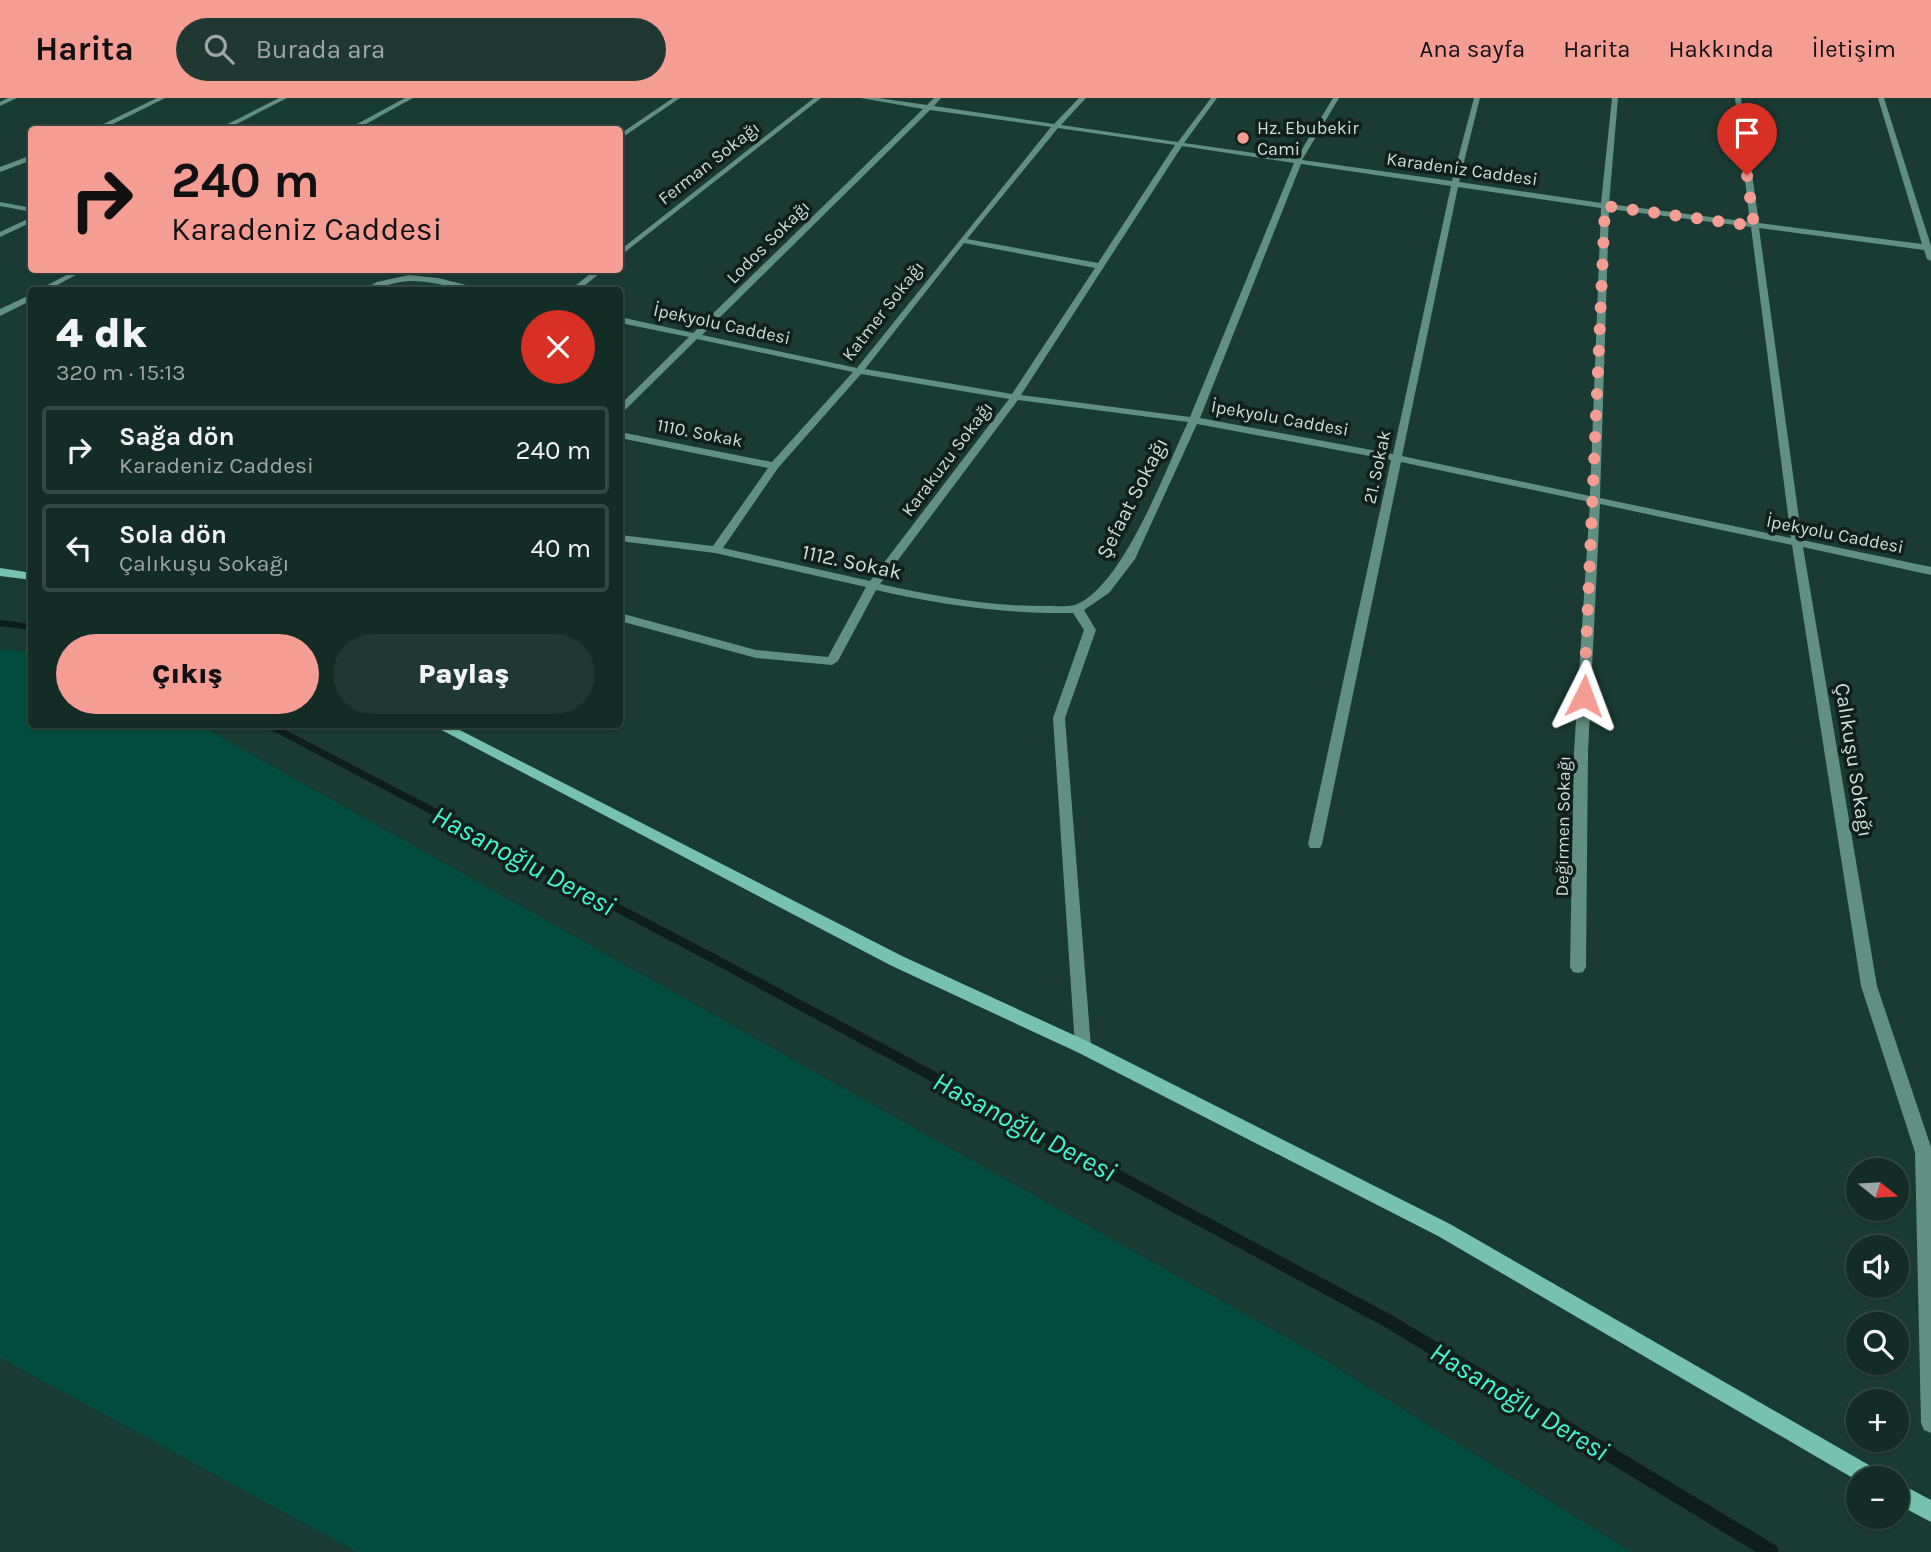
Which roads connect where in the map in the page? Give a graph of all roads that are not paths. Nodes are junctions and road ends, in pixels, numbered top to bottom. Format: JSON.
{"nodes":[{"id":1,"x":14,"y":98,"type":"edge"},
{"id":2,"x":162,"y":98,"type":"edge"},
{"id":3,"x":284,"y":98,"type":"edge"},
{"id":4,"x":410,"y":98,"type":"edge"},
{"id":5,"x":677,"y":98,"type":"edge"},
{"id":6,"x":818,"y":98,"type":"edge"},
{"id":7,"x":864,"y":98,"type":"edge"},
{"id":8,"x":939,"y":98,"type":"edge"},
{"id":9,"x":1083,"y":98,"type":"edge"},
{"id":10,"x":1214,"y":98,"type":"edge"},
{"id":11,"x":1336,"y":98,"type":"edge"},
{"id":12,"x":1477,"y":98,"type":"edge"},
{"id":13,"x":1615,"y":98,"type":"edge"},
{"id":14,"x":1738,"y":98,"type":"edge"},
{"id":15,"x":1881,"y":98,"type":"edge"},
{"id":16,"x":0,"y":104,"type":"edge"},
{"id":17,"x":927,"y":107,"type":"junction"},
{"id":18,"x":102,"y":126,"type":"edge"},
{"id":19,"x":227,"y":126,"type":"edge"},
{"id":20,"x":357,"y":126,"type":"edge"},
{"id":21,"x":1055,"y":127,"type":"junction"},
{"id":22,"x":623,"y":135,"type":"edge"},
{"id":23,"x":1179,"y":145,"type":"junction"},
{"id":24,"x":28,"y":159,"type":"edge"},
{"id":25,"x":1298,"y":161,"type":"junction"},
{"id":26,"x":0,"y":170,"type":"edge"},
{"id":27,"x":1455,"y":184,"type":"junction"},
{"id":28,"x":0,"y":204,"type":"edge"},
{"id":29,"x":1605,"y":206,"type":"junction"},
{"id":30,"x":28,"y":209,"type":"edge"},
{"id":31,"x":28,"y":221,"type":"edge"},
{"id":32,"x":1754,"y":226,"type":"junction"},
{"id":33,"x":0,"y":235,"type":"edge"},
{"id":34,"x":962,"y":240,"type":"junction"},
{"id":35,"x":1929,"y":248,"type":"edge"},
{"id":36,"x":623,"y":252,"type":"edge"},
{"id":37,"x":1931,"y":259,"type":"edge"},
{"id":38,"x":1099,"y":267,"type":"junction"},
{"id":39,"x":75,"y":273,"type":"edge"},
{"id":40,"x":596,"y":273,"type":"edge"},
{"id":41,"x":48,"y":287,"type":"edge"},
{"id":42,"x":373,"y":287,"type":"edge"},
{"id":43,"x":469,"y":287,"type":"edge"},
{"id":44,"x":578,"y":287,"type":"edge"},
{"id":45,"x":28,"y":298,"type":"edge"},
{"id":46,"x":0,"y":313,"type":"edge"},
{"id":47,"x":623,"y":321,"type":"edge"},
{"id":48,"x":696,"y":336,"type":"junction"},
{"id":49,"x":859,"y":371,"type":"junction"},
{"id":50,"x":1015,"y":397,"type":"junction"},
{"id":51,"x":623,"y":407,"type":"edge"},
{"id":52,"x":1194,"y":420,"type":"junction"},
{"id":53,"x":623,"y":436,"type":"edge"},
{"id":54,"x":1397,"y":458,"type":"junction"},
{"id":55,"x":774,"y":466,"type":"junction"},
{"id":56,"x":1595,"y":502,"type":"junction"},
{"id":57,"x":623,"y":538,"type":"edge"},
{"id":58,"x":1797,"y":544,"type":"junction"},
{"id":59,"x":716,"y":550,"type":"junction"},
{"id":60,"x":1931,"y":571,"type":"edge"},
{"id":61,"x":0,"y":572,"type":"edge"},
{"id":62,"x":28,"y":576,"type":"edge"},
{"id":63,"x":871,"y":587,"type":"junction"},
{"id":64,"x":1077,"y":609,"type":"junction"},
{"id":65,"x":623,"y":618,"type":"edge"},
{"id":66,"x":444,"y":728,"type":"edge"},
{"id":67,"x":1315,"y":844,"type":"dead end"},
{"id":68,"x":1578,"y":967,"type":"dead end"},
{"id":69,"x":1083,"y":1047,"type":"junction"},
{"id":70,"x":1931,"y":1423,"type":"edge"},
{"id":71,"x":1852,"y":1466,"type":"edge"},
{"id":72,"x":1909,"y":1499,"type":"edge"},
{"id":73,"x":1931,"y":1512,"type":"edge"}],
"edges":[{"from":1,"to":16,"type":"street"},
{"from":2,"to":18,"type":"street"},
{"from":3,"to":19,"type":"street"},
{"from":4,"to":20,"type":"street"},
{"from":5,"to":22,"type":"street"},
{"from":6,"to":36,"type":"street","name":"Ferman Sokağı"},
{"from":7,"to":17,"type":"street","name":"Karadeniz Caddesi"},
{"from":8,"to":17,"type":"street","name":"Lodos Sokağı"},
{"from":9,"to":21,"type":"street","name":"Katmer Sokağı"},
{"from":10,"to":23,"type":"street","name":"Karakuzu Sokağı"},
{"from":11,"to":25,"type":"street","name":"Şefaat Sokağı"},
{"from":12,"to":27,"type":"street","name":"21. Sokak"},
{"from":13,"to":29,"type":"street","name":"Değirmen Sokağı"},
{"from":14,"to":32,"type":"street","name":"Çalıkuşu Sokağı"},
{"from":15,"to":35,"type":"street"},
{"from":17,"to":21,"type":"street","name":"Karadeniz Caddesi"},
{"from":17,"to":48,"type":"street","name":"Lodos Sokağı"},
{"from":21,"to":23,"type":"street","name":"Karadeniz Caddesi"},
{"from":21,"to":34,"type":"street","name":"Katmer Sokağı"},
{"from":23,"to":25,"type":"street","name":"Karadeniz Caddesi"},
{"from":23,"to":38,"type":"street","name":"Karakuzu Sokağı"},
{"from":24,"to":26,"type":"street"},
{"from":25,"to":27,"type":"street","name":"Karadeniz Caddesi"},
{"from":25,"to":52,"type":"street","name":"Şefaat Sokağı"},
{"from":27,"to":29,"type":"street","name":"Karadeniz Caddesi"},
{"from":27,"to":54,"type":"street","name":"21. Sokak"},
{"from":28,"to":30,"type":"street"},
{"from":29,"to":32,"type":"street","name":"Karadeniz Caddesi"},
{"from":29,"to":56,"type":"street","name":"Değirmen Sokağı"},
{"from":31,"to":33,"type":"street"},
{"from":32,"to":35,"type":"street","name":"Karadeniz Caddesi"},
{"from":32,"to":58,"type":"street","name":"Çalıkuşu Sokağı"},
{"from":34,"to":38,"type":"street"},
{"from":34,"to":49,"type":"street","name":"Katmer Sokağı"},
{"from":35,"to":37,"type":"street"},
{"from":38,"to":50,"type":"street","name":"Karakuzu Sokağı"},
{"from":39,"to":41,"type":"street"},
{"from":40,"to":44,"type":"street"},
{"from":42,"to":43,"type":"street"},
{"from":45,"to":46,"type":"street"},
{"from":47,"to":48,"type":"street","name":"İpekyolu Caddesi"},
{"from":48,"to":49,"type":"street","name":"İpekyolu Caddesi"},
{"from":48,"to":51,"type":"street","name":"Lodos Sokağı"},
{"from":49,"to":50,"type":"street","name":"İpekyolu Caddesi"},
{"from":49,"to":55,"type":"street","name":"Katmer Sokağı"},
{"from":50,"to":52,"type":"street","name":"İpekyolu Caddesi"},
{"from":50,"to":63,"type":"street","name":"Karakuzu Sokağı"},
{"from":52,"to":54,"type":"street","name":"İpekyolu Caddesi"},
{"from":52,"to":64,"type":"street","name":"Şefaat Sokağı"},
{"from":53,"to":55,"type":"street","name":"1110. Sokak"},
{"from":54,"to":56,"type":"street","name":"İpekyolu Caddesi"},
{"from":54,"to":67,"type":"street","name":"21. Sokak"},
{"from":55,"to":59,"type":"street","name":"Katmer Sokağı"},
{"from":56,"to":58,"type":"street","name":"İpekyolu Caddesi"},
{"from":56,"to":68,"type":"street","name":"Değirmen Sokağı"},
{"from":57,"to":59,"type":"street","name":"1112. Sokak"},
{"from":58,"to":60,"type":"street","name":"İpekyolu Caddesi"},
{"from":58,"to":70,"type":"street","name":"Çalıkuşu Sokağı"},
{"from":59,"to":63,"type":"street","name":"1112. Sokak"},
{"from":61,"to":62,"type":"street"},
{"from":63,"to":64,"type":"street","name":"1112. Sokak"},
{"from":63,"to":65,"type":"street","name":"Karakuzu Sokağı"},
{"from":64,"to":69,"type":"street"},
{"from":66,"to":69,"type":"street"},
{"from":69,"to":71,"type":"street"},
{"from":72,"to":73,"type":"street"}]}
